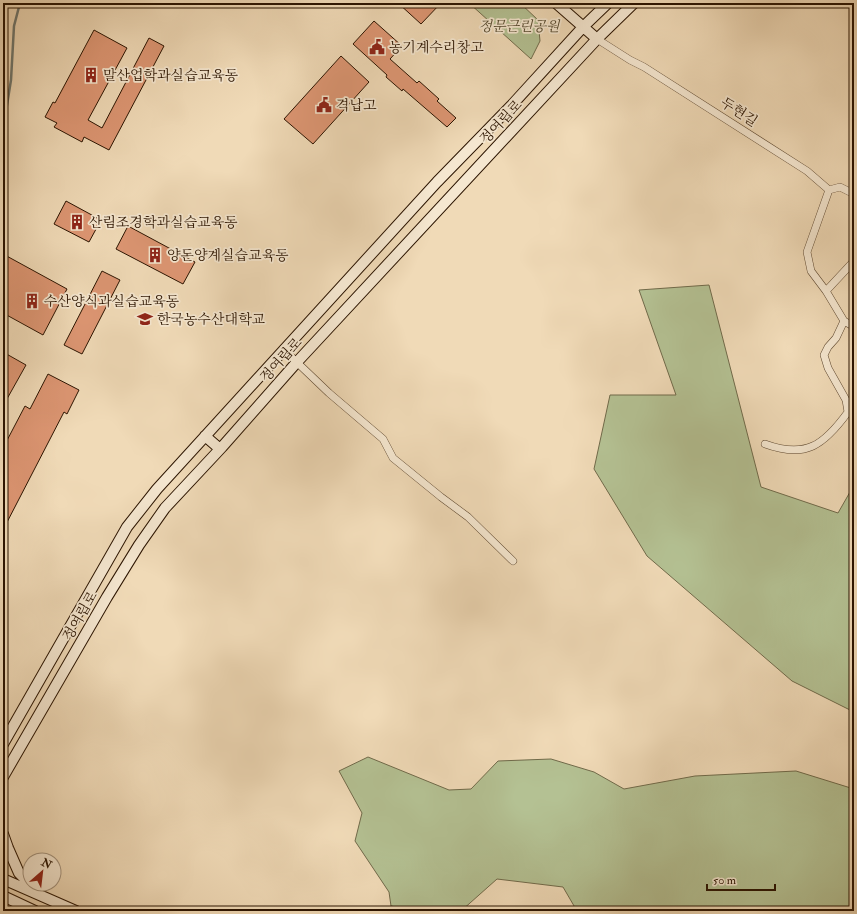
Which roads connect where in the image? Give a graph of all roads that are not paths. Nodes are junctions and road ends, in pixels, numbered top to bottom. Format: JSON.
{"nodes":[{"id":1,"x":556,"y":3,"type":"edge"},
{"id":2,"x":608,"y":3,"type":"edge"},
{"id":3,"x":634,"y":3,"type":"edge"},
{"id":4,"x":583,"y":27,"type":"junction"},
{"id":5,"x":597,"y":39,"type":"junction"},
{"id":6,"x":829,"y":190,"type":"junction"},
{"id":7,"x":854,"y":192,"type":"edge"},
{"id":8,"x":854,"y":261,"type":"edge"},
{"id":9,"x":826,"y":291,"type":"junction"},
{"id":10,"x":844,"y":321,"type":"junction"},
{"id":11,"x":854,"y":325,"type":"edge"},
{"id":12,"x":284,"y":350,"type":"junction"},
{"id":13,"x":297,"y":362,"type":"junction"},
{"id":14,"x":205,"y":436,"type":"junction"},
{"id":15,"x":765,"y":444,"type":"dead end"},
{"id":16,"x":220,"y":449,"type":"junction"},
{"id":17,"x":513,"y":561,"type":"dead end"},
{"id":18,"x":3,"y":744,"type":"edge"},
{"id":19,"x":3,"y":777,"type":"edge"},
{"id":20,"x":3,"y":834,"type":"edge"},
{"id":21,"x":3,"y":878,"type":"edge"},
{"id":22,"x":16,"y":885,"type":"junction"},
{"id":23,"x":6,"y":897,"type":"edge"},
{"id":24,"x":42,"y":897,"type":"junction"},
{"id":25,"x":35,"y":911,"type":"edge"},
{"id":26,"x":76,"y":911,"type":"edge"}],
"edges":[{"from":1,"to":4,"type":"street"},
{"from":2,"to":4,"type":"street","name":"정여립로"},
{"from":3,"to":5,"type":"street","name":"정여립로"},
{"from":4,"to":5,"type":"street"},
{"from":4,"to":12,"type":"street","name":"정여립로"},
{"from":5,"to":6,"type":"street","name":"두현길"},
{"from":5,"to":13,"type":"street","name":"정여립로"},
{"from":6,"to":7,"type":"street"},
{"from":6,"to":9,"type":"street"},
{"from":8,"to":9,"type":"street"},
{"from":9,"to":10,"type":"street"},
{"from":10,"to":11,"type":"street"},
{"from":10,"to":15,"type":"street"},
{"from":12,"to":13,"type":"street"},
{"from":12,"to":14,"type":"street","name":"정여립로"},
{"from":13,"to":16,"type":"street","name":"정여립로"},
{"from":13,"to":17,"type":"street"},
{"from":14,"to":16,"type":"street"},
{"from":14,"to":18,"type":"street","name":"정여립로"},
{"from":16,"to":19,"type":"street","name":"정여립로"},
{"from":20,"to":24,"type":"street"},
{"from":21,"to":22,"type":"street"},
{"from":22,"to":23,"type":"street"},
{"from":22,"to":24,"type":"street"},
{"from":23,"to":25,"type":"street"},
{"from":24,"to":26,"type":"street"}]}
